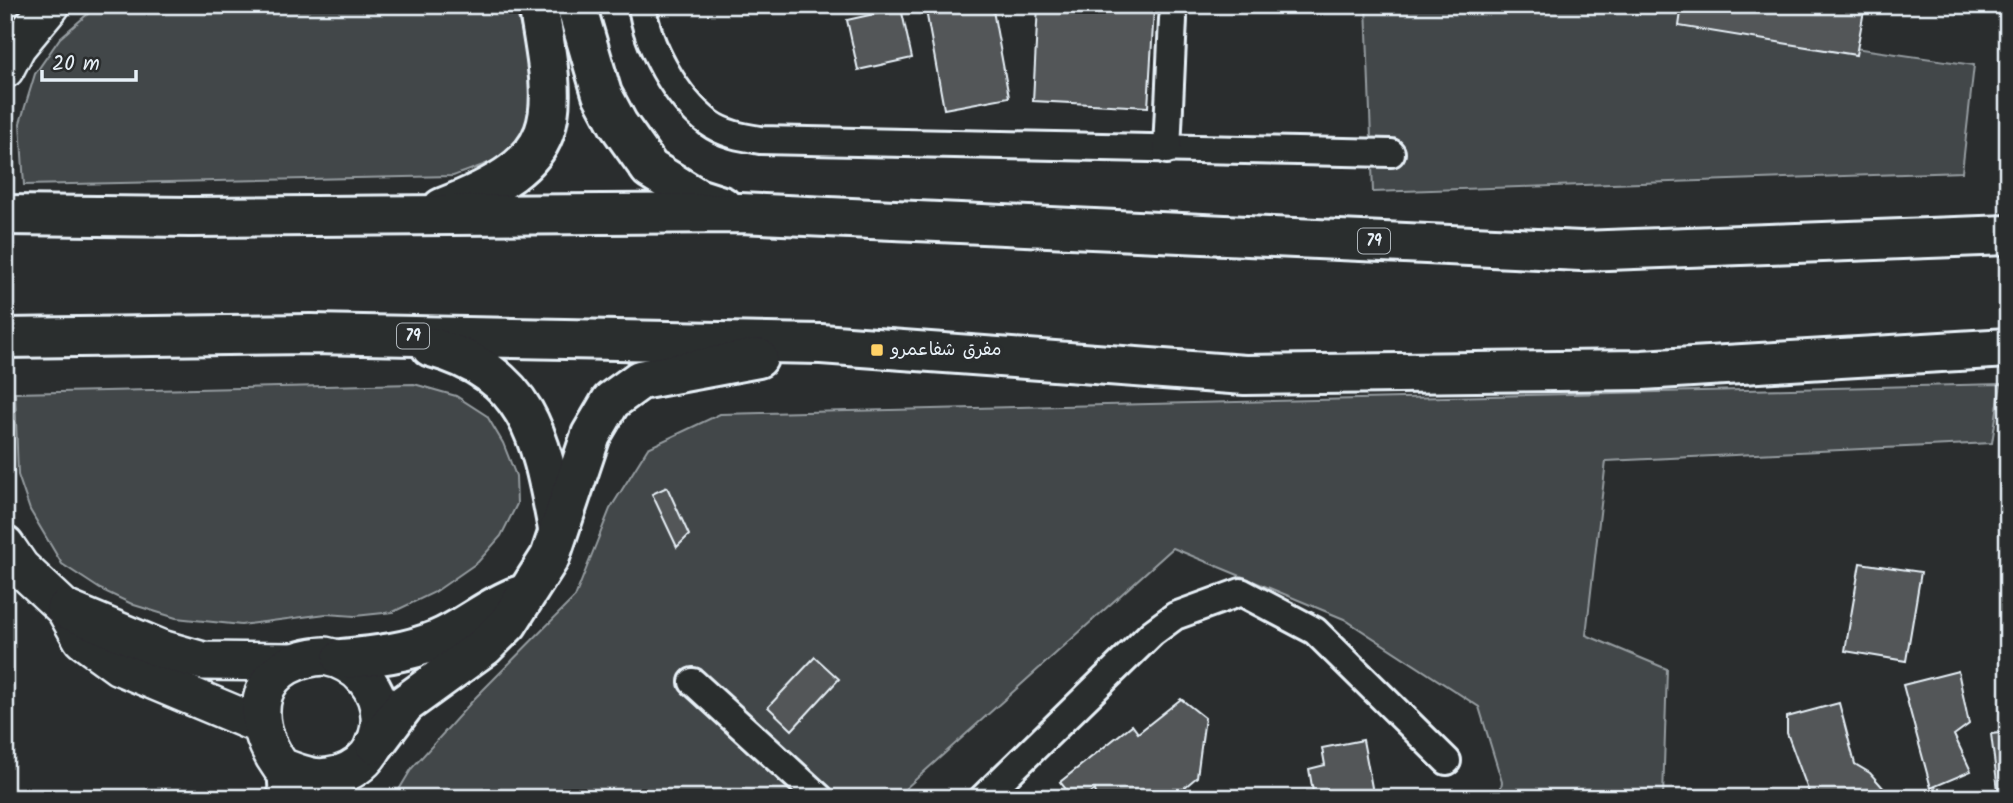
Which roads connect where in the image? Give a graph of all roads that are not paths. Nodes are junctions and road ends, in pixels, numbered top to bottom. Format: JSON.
{"nodes":[{"id":1,"x":51,"y":5,"type":"edge"},
{"id":2,"x":538,"y":5,"type":"edge"},
{"id":3,"x":576,"y":5,"type":"edge"},
{"id":4,"x":642,"y":5,"type":"edge"},
{"id":5,"x":1173,"y":19,"type":"dead end"},
{"id":6,"x":5,"y":69,"type":"edge"},
{"id":7,"x":1167,"y":150,"type":"junction"},
{"id":8,"x":1391,"y":153,"type":"dead end"},
{"id":9,"x":740,"y":213,"type":"junction"},
{"id":10,"x":5,"y":215,"type":"edge"},
{"id":11,"x":422,"y":215,"type":"junction"},
{"id":12,"x":2008,"y":235,"type":"edge"},
{"id":13,"x":311,"y":334,"type":"junction"},
{"id":14,"x":5,"y":338,"type":"edge"},
{"id":15,"x":821,"y":345,"type":"junction"},
{"id":16,"x":2008,"y":348,"type":"edge"},
{"id":17,"x":559,"y":531,"type":"junction"},
{"id":18,"x":5,"y":545,"type":"edge"},
{"id":19,"x":523,"y":595,"type":"junction"},
{"id":20,"x":65,"y":609,"type":"junction"},
{"id":21,"x":342,"y":659,"type":"junction"},
{"id":22,"x":293,"y":662,"type":"junction"},
{"id":23,"x":693,"y":682,"type":"dead end"},
{"id":24,"x":260,"y":725,"type":"junction"},
{"id":25,"x":365,"y":755,"type":"junction"},
{"id":26,"x":1447,"y":761,"type":"dead end"},
{"id":27,"x":282,"y":783,"type":"edge"},
{"id":28,"x":337,"y":798,"type":"edge"},
{"id":29,"x":820,"y":798,"type":"edge"},
{"id":30,"x":983,"y":798,"type":"edge"}],
"edges":[{"from":1,"to":6,"type":"street"},
{"from":2,"to":11,"type":"highway"},
{"from":3,"to":9,"type":"highway"},
{"from":4,"to":7,"type":"street"},
{"from":5,"to":7,"type":"street"},
{"from":7,"to":8,"type":"street"},
{"from":9,"to":11,"type":"highway","number":"79"},
{"from":9,"to":12,"type":"highway","number":"79"},
{"from":10,"to":11,"type":"highway","number":"79"},
{"from":13,"to":14,"type":"highway","number":"79"},
{"from":13,"to":15,"type":"highway","number":"79"},
{"from":13,"to":17,"type":"highway"},
{"from":15,"to":16,"type":"highway","number":"79"},
{"from":15,"to":17,"type":"highway"},
{"from":17,"to":19,"type":"highway"},
{"from":18,"to":20,"type":"street"},
{"from":19,"to":21,"type":"highway"},
{"from":19,"to":25,"type":"highway"},
{"from":20,"to":22,"type":"street"},
{"from":20,"to":24,"type":"street"},
{"from":21,"to":22,"type":"street"},
{"from":21,"to":25,"type":"street"},
{"from":22,"to":24,"type":"street"},
{"from":23,"to":29,"type":"street"},
{"from":24,"to":27,"type":"street"},
{"from":25,"to":27,"type":"street"},
{"from":25,"to":28,"type":"street"},
{"from":26,"to":30,"type":"street"}]}
